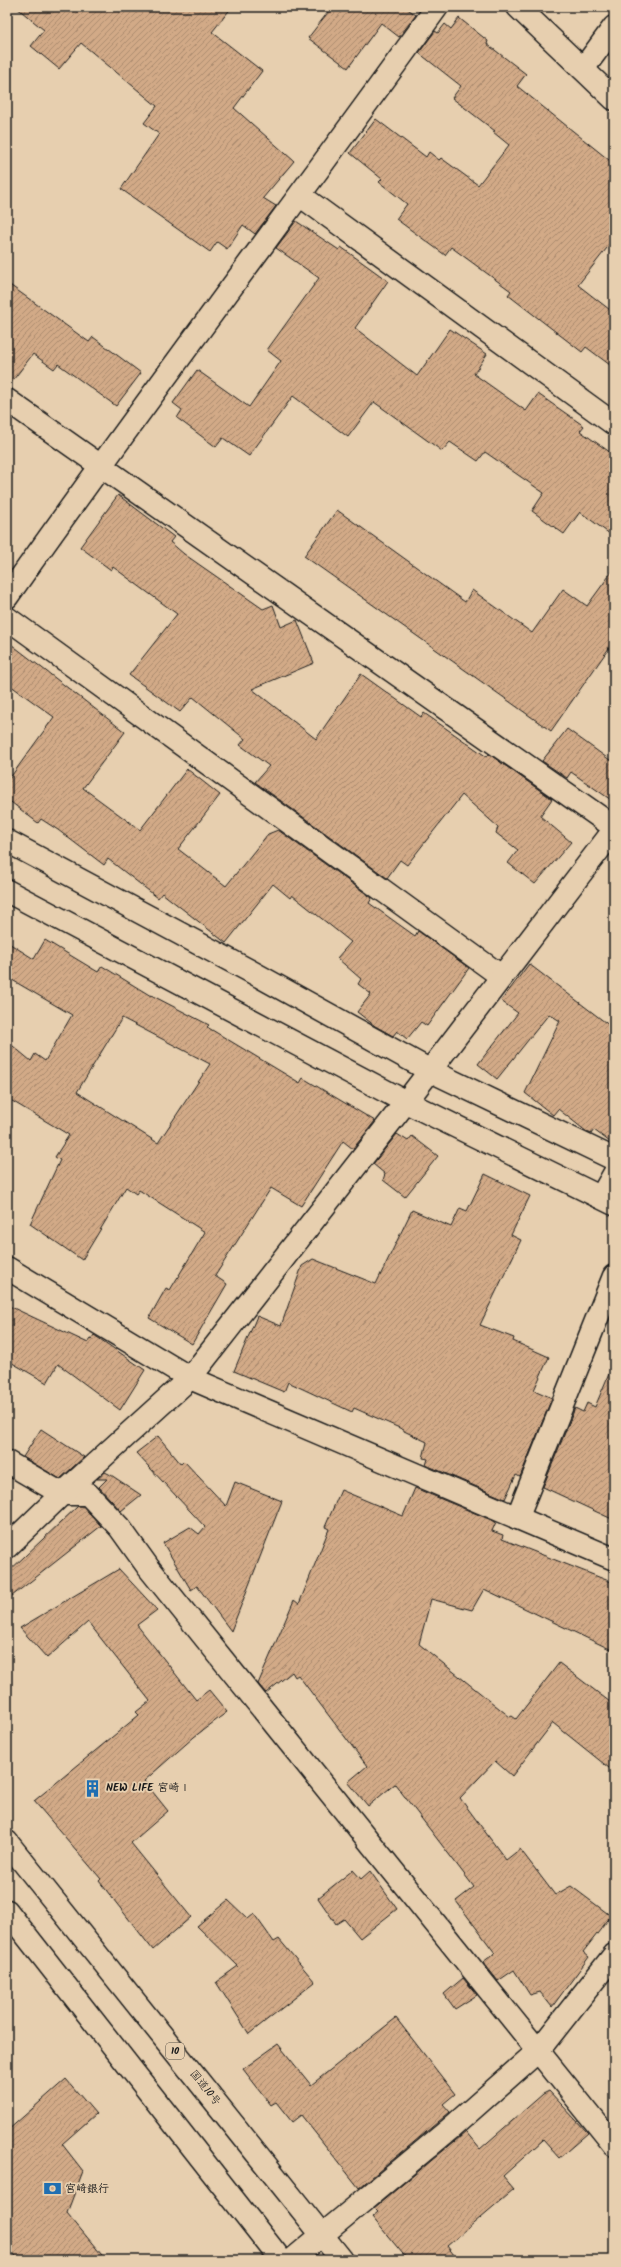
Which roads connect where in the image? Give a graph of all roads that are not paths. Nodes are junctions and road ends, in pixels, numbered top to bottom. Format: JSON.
{"nodes":[{"id":1,"x":436,"y":7,"type":"edge"},
{"id":2,"x":518,"y":7,"type":"edge"},
{"id":3,"x":614,"y":27,"type":"edge"},
{"id":4,"x":583,"y":69,"type":"junction"},
{"id":5,"x":614,"y":99,"type":"edge"},
{"id":6,"x":301,"y":196,"type":"junction"},
{"id":7,"x":7,"y":400,"type":"edge"},
{"id":8,"x":614,"y":424,"type":"edge"},
{"id":9,"x":100,"y":464,"type":"junction"},
{"id":10,"x":7,"y":598,"type":"edge"},
{"id":11,"x":7,"y":618,"type":"edge"},
{"id":12,"x":614,"y":826,"type":"edge"},
{"id":13,"x":614,"y":830,"type":"edge"},
{"id":14,"x":7,"y":841,"type":"edge"},
{"id":15,"x":7,"y":891,"type":"edge"},
{"id":16,"x":501,"y":976,"type":"junction"},
{"id":17,"x":429,"y":1070,"type":"junction"},
{"id":18,"x":406,"y":1102,"type":"junction"},
{"id":19,"x":614,"y":1159,"type":"edge"},
{"id":20,"x":614,"y":1166,"type":"edge"},
{"id":21,"x":605,"y":1200,"type":"edge"},
{"id":22,"x":7,"y":1268,"type":"edge"},
{"id":23,"x":614,"y":1276,"type":"edge"},
{"id":24,"x":190,"y":1378,"type":"junction"},
{"id":25,"x":7,"y":1462,"type":"edge"},
{"id":26,"x":62,"y":1494,"type":"junction"},
{"id":27,"x":517,"y":1518,"type":"junction"},
{"id":28,"x":7,"y":1547,"type":"edge"},
{"id":29,"x":614,"y":1559,"type":"edge"},
{"id":30,"x":7,"y":1842,"type":"edge"},
{"id":31,"x":7,"y":1911,"type":"edge"},
{"id":32,"x":614,"y":1955,"type":"edge"},
{"id":33,"x":538,"y":2051,"type":"junction"},
{"id":34,"x":614,"y":2145,"type":"edge"},
{"id":35,"x":322,"y":2235,"type":"junction"},
{"id":36,"x":281,"y":2260,"type":"edge"},
{"id":37,"x":292,"y":2260,"type":"edge"},
{"id":38,"x":342,"y":2260,"type":"edge"}],
"edges":[{"from":1,"to":6,"type":"main road"},
{"from":2,"to":4,"type":"main road"},
{"from":3,"to":4,"type":"main road"},
{"from":4,"to":5,"type":"main road"},
{"from":6,"to":8,"type":"main road"},
{"from":6,"to":9,"type":"main road"},
{"from":7,"to":9,"type":"main road"},
{"from":9,"to":10,"type":"main road"},
{"from":9,"to":12,"type":"main road"},
{"from":11,"to":16,"type":"main road"},
{"from":13,"to":16,"type":"main road"},
{"from":14,"to":17,"type":"main road"},
{"from":15,"to":18,"type":"main road"},
{"from":16,"to":17,"type":"main road"},
{"from":17,"to":18,"type":"main road"},
{"from":17,"to":19,"type":"main road"},
{"from":18,"to":21,"type":"main road"},
{"from":18,"to":24,"type":"main road"},
{"from":20,"to":21,"type":"lane"},
{"from":22,"to":24,"type":"main road"},
{"from":23,"to":27,"type":"main road"},
{"from":24,"to":26,"type":"main road"},
{"from":24,"to":27,"type":"main road"},
{"from":25,"to":26,"type":"main road"},
{"from":26,"to":28,"type":"main road"},
{"from":26,"to":33,"type":"main road"},
{"from":27,"to":29,"type":"main road"},
{"from":30,"to":35,"type":"main road","name":"国道10号","number":"10"},
{"from":31,"to":36,"type":"main road"},
{"from":32,"to":33,"type":"main road"},
{"from":33,"to":34,"type":"main road"},
{"from":33,"to":35,"type":"main road"},
{"from":35,"to":37,"type":"main road"},
{"from":35,"to":38,"type":"main road","name":"国道10号","number":"10"}]}
